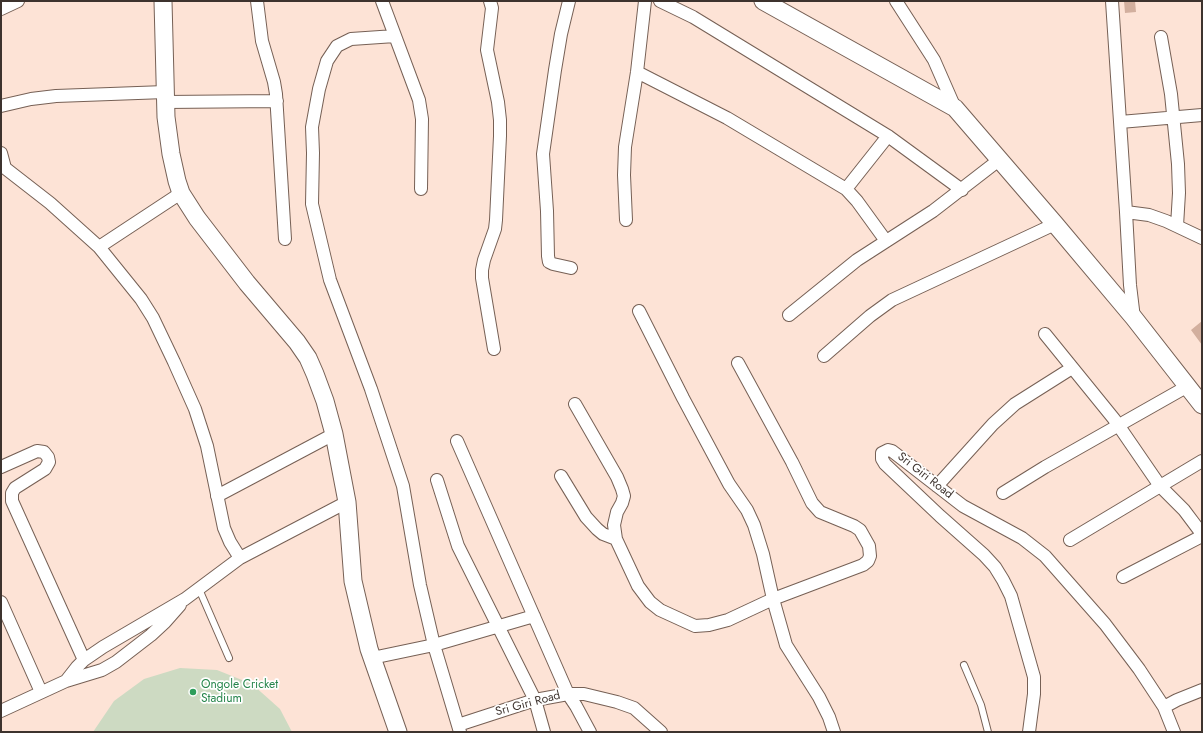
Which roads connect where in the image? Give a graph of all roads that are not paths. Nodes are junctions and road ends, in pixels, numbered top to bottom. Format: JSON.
{"nodes":[{"id":1,"x":18,"y":1,"type":"edge"},
{"id":2,"x":163,"y":1,"type":"edge"},
{"id":3,"x":257,"y":1,"type":"edge"},
{"id":4,"x":382,"y":1,"type":"edge"},
{"id":5,"x":490,"y":1,"type":"edge"},
{"id":6,"x":569,"y":1,"type":"edge"},
{"id":7,"x":645,"y":1,"type":"edge"},
{"id":8,"x":660,"y":1,"type":"edge"},
{"id":9,"x":763,"y":1,"type":"edge"},
{"id":10,"x":896,"y":1,"type":"edge"},
{"id":11,"x":1112,"y":1,"type":"edge"},
{"id":12,"x":1,"y":9,"type":"edge"},
{"id":13,"x":395,"y":36,"type":"junction"},
{"id":14,"x":1161,"y":37,"type":"dead end"},
{"id":15,"x":637,"y":72,"type":"junction"},
{"id":16,"x":165,"y":97,"type":"junction"},
{"id":17,"x":277,"y":101,"type":"junction"},
{"id":18,"x":1,"y":106,"type":"edge"},
{"id":19,"x":955,"y":108,"type":"junction"},
{"id":20,"x":1202,"y":115,"type":"edge"},
{"id":21,"x":1172,"y":117,"type":"junction"},
{"id":22,"x":1120,"y":122,"type":"junction"},
{"id":23,"x":888,"y":136,"type":"junction"},
{"id":24,"x":1,"y":153,"type":"edge"},
{"id":25,"x":999,"y":160,"type":"junction"},
{"id":26,"x":3,"y":167,"type":"edge"},
{"id":27,"x":421,"y":188,"type":"dead end"},
{"id":28,"x":846,"y":189,"type":"junction"},
{"id":29,"x":962,"y":190,"type":"junction"},
{"id":30,"x":181,"y":193,"type":"junction"},
{"id":31,"x":1126,"y":212,"type":"junction"},
{"id":32,"x":626,"y":220,"type":"dead end"},
{"id":33,"x":1055,"y":224,"type":"junction"},
{"id":34,"x":1177,"y":226,"type":"junction"},
{"id":35,"x":285,"y":238,"type":"dead end"},
{"id":36,"x":1202,"y":238,"type":"edge"},
{"id":37,"x":886,"y":241,"type":"junction"},
{"id":38,"x":99,"y":247,"type":"junction"},
{"id":39,"x":571,"y":268,"type":"dead end"},
{"id":40,"x":639,"y":311,"type":"dead end"},
{"id":41,"x":789,"y":315,"type":"dead end"},
{"id":42,"x":1134,"y":318,"type":"junction"},
{"id":43,"x":1045,"y":334,"type":"dead end"},
{"id":44,"x":494,"y":349,"type":"dead end"},
{"id":45,"x":824,"y":356,"type":"dead end"},
{"id":46,"x":738,"y":363,"type":"dead end"},
{"id":47,"x":1072,"y":368,"type":"junction"},
{"id":48,"x":1188,"y":386,"type":"junction"},
{"id":49,"x":575,"y":404,"type":"dead end"},
{"id":50,"x":1202,"y":405,"type":"edge"},
{"id":51,"x":1118,"y":426,"type":"junction"},
{"id":52,"x":334,"y":434,"type":"junction"},
{"id":53,"x":457,"y":441,"type":"dead end"},
{"id":54,"x":1202,"y":461,"type":"edge"},
{"id":55,"x":1,"y":467,"type":"edge"},
{"id":56,"x":561,"y":476,"type":"dead end"},
{"id":57,"x":437,"y":480,"type":"dead end"},
{"id":58,"x":937,"y":486,"type":"junction"},
{"id":59,"x":1160,"y":486,"type":"junction"},
{"id":60,"x":1003,"y":493,"type":"dead end"},
{"id":61,"x":217,"y":496,"type":"junction"},
{"id":62,"x":347,"y":502,"type":"junction"},
{"id":63,"x":1202,"y":535,"type":"edge"},
{"id":64,"x":616,"y":539,"type":"junction"},
{"id":65,"x":1070,"y":540,"type":"dead end"},
{"id":66,"x":240,"y":558,"type":"junction"},
{"id":67,"x":1122,"y":577,"type":"dead end"},
{"id":68,"x":198,"y":589,"type":"junction"},
{"id":69,"x":185,"y":599,"type":"junction"},
{"id":70,"x":773,"y":599,"type":"junction"},
{"id":71,"x":1,"y":602,"type":"edge"},
{"id":72,"x":534,"y":616,"type":"junction"},
{"id":73,"x":498,"y":627,"type":"junction"},
{"id":74,"x":434,"y":645,"type":"junction"},
{"id":75,"x":229,"y":658,"type":"dead end"},
{"id":76,"x":372,"y":658,"type":"junction"},
{"id":77,"x":84,"y":660,"type":"junction"},
{"id":78,"x":964,"y":665,"type":"dead end"},
{"id":79,"x":66,"y":681,"type":"junction"},
{"id":80,"x":1202,"y":690,"type":"edge"},
{"id":81,"x":41,"y":692,"type":"junction"},
{"id":82,"x":568,"y":694,"type":"junction"},
{"id":83,"x":535,"y":700,"type":"junction"},
{"id":84,"x":1164,"y":707,"type":"junction"},
{"id":85,"x":1,"y":710,"type":"edge"},
{"id":86,"x":459,"y":728,"type":"edge"},
{"id":87,"x":398,"y":732,"type":"edge"},
{"id":88,"x":544,"y":732,"type":"edge"},
{"id":89,"x":590,"y":732,"type":"edge"},
{"id":90,"x":661,"y":732,"type":"edge"},
{"id":91,"x":834,"y":732,"type":"edge"},
{"id":92,"x":988,"y":732,"type":"edge"},
{"id":93,"x":1029,"y":732,"type":"edge"},
{"id":94,"x":1174,"y":732,"type":"edge"}],
"edges":[{"from":1,"to":12,"type":"street"},
{"from":2,"to":16,"type":"street"},
{"from":3,"to":17,"type":"street"},
{"from":4,"to":13,"type":"street"},
{"from":5,"to":44,"type":"street"},
{"from":6,"to":39,"type":"street"},
{"from":7,"to":15,"type":"street"},
{"from":8,"to":23,"type":"street"},
{"from":9,"to":19,"type":"street"},
{"from":10,"to":19,"type":"street"},
{"from":11,"to":22,"type":"street"},
{"from":13,"to":27,"type":"street"},
{"from":13,"to":74,"type":"street"},
{"from":14,"to":21,"type":"street"},
{"from":15,"to":28,"type":"street"},
{"from":15,"to":32,"type":"street"},
{"from":16,"to":17,"type":"street"},
{"from":16,"to":18,"type":"street"},
{"from":16,"to":30,"type":"street"},
{"from":17,"to":35,"type":"street"},
{"from":19,"to":25,"type":"street"},
{"from":20,"to":21,"type":"street"},
{"from":21,"to":22,"type":"street"},
{"from":21,"to":34,"type":"street"},
{"from":22,"to":31,"type":"street"},
{"from":23,"to":28,"type":"street"},
{"from":23,"to":29,"type":"street"},
{"from":24,"to":26,"type":"street"},
{"from":25,"to":29,"type":"street"},
{"from":25,"to":33,"type":"street"},
{"from":26,"to":38,"type":"street"},
{"from":28,"to":37,"type":"street"},
{"from":29,"to":37,"type":"street"},
{"from":30,"to":38,"type":"street"},
{"from":30,"to":52,"type":"street"},
{"from":31,"to":34,"type":"street"},
{"from":31,"to":42,"type":"street"},
{"from":33,"to":42,"type":"street"},
{"from":33,"to":45,"type":"street"},
{"from":34,"to":36,"type":"street"},
{"from":37,"to":41,"type":"street"},
{"from":38,"to":61,"type":"street"},
{"from":40,"to":70,"type":"street"},
{"from":42,"to":48,"type":"street"},
{"from":43,"to":47,"type":"street"},
{"from":46,"to":70,"type":"street"},
{"from":47,"to":51,"type":"street"},
{"from":47,"to":58,"type":"street"},
{"from":48,"to":50,"type":"street"},
{"from":48,"to":51,"type":"street"},
{"from":49,"to":64,"type":"street"},
{"from":51,"to":59,"type":"street"},
{"from":51,"to":60,"type":"street"},
{"from":52,"to":61,"type":"street"},
{"from":52,"to":62,"type":"street"},
{"from":53,"to":72,"type":"street"},
{"from":54,"to":59,"type":"street"},
{"from":55,"to":77,"type":"street"},
{"from":56,"to":64,"type":"street"},
{"from":57,"to":73,"type":"street"},
{"from":58,"to":84,"type":"street","name":"Sri Giri Road"},
{"from":58,"to":93,"type":"street","name":"Sri Giri Road"},
{"from":59,"to":63,"type":"street"},
{"from":59,"to":65,"type":"street"},
{"from":61,"to":66,"type":"street"},
{"from":62,"to":66,"type":"street"},
{"from":62,"to":76,"type":"street"},
{"from":63,"to":67,"type":"street"},
{"from":64,"to":70,"type":"street"},
{"from":66,"to":68,"type":"street"},
{"from":68,"to":69,"type":"street"},
{"from":68,"to":75,"type":"lane"},
{"from":69,"to":77,"type":"street"},
{"from":69,"to":79,"type":"street"},
{"from":70,"to":91,"type":"street"},
{"from":71,"to":81,"type":"street"},
{"from":72,"to":73,"type":"street"},
{"from":72,"to":82,"type":"street"},
{"from":73,"to":74,"type":"street"},
{"from":73,"to":83,"type":"street"},
{"from":74,"to":76,"type":"street"},
{"from":74,"to":86,"type":"street"},
{"from":76,"to":87,"type":"street"},
{"from":77,"to":79,"type":"street"},
{"from":78,"to":92,"type":"lane"},
{"from":79,"to":81,"type":"street"},
{"from":80,"to":84,"type":"street"},
{"from":81,"to":85,"type":"street"},
{"from":82,"to":83,"type":"street","name":"Sri Giri Road"},
{"from":82,"to":89,"type":"street"},
{"from":82,"to":90,"type":"street","name":"Sri Giri Road"},
{"from":83,"to":86,"type":"street","name":"Sri Giri Road"},
{"from":83,"to":88,"type":"street"},
{"from":84,"to":94,"type":"street","name":"Sri Giri Road"}]}
